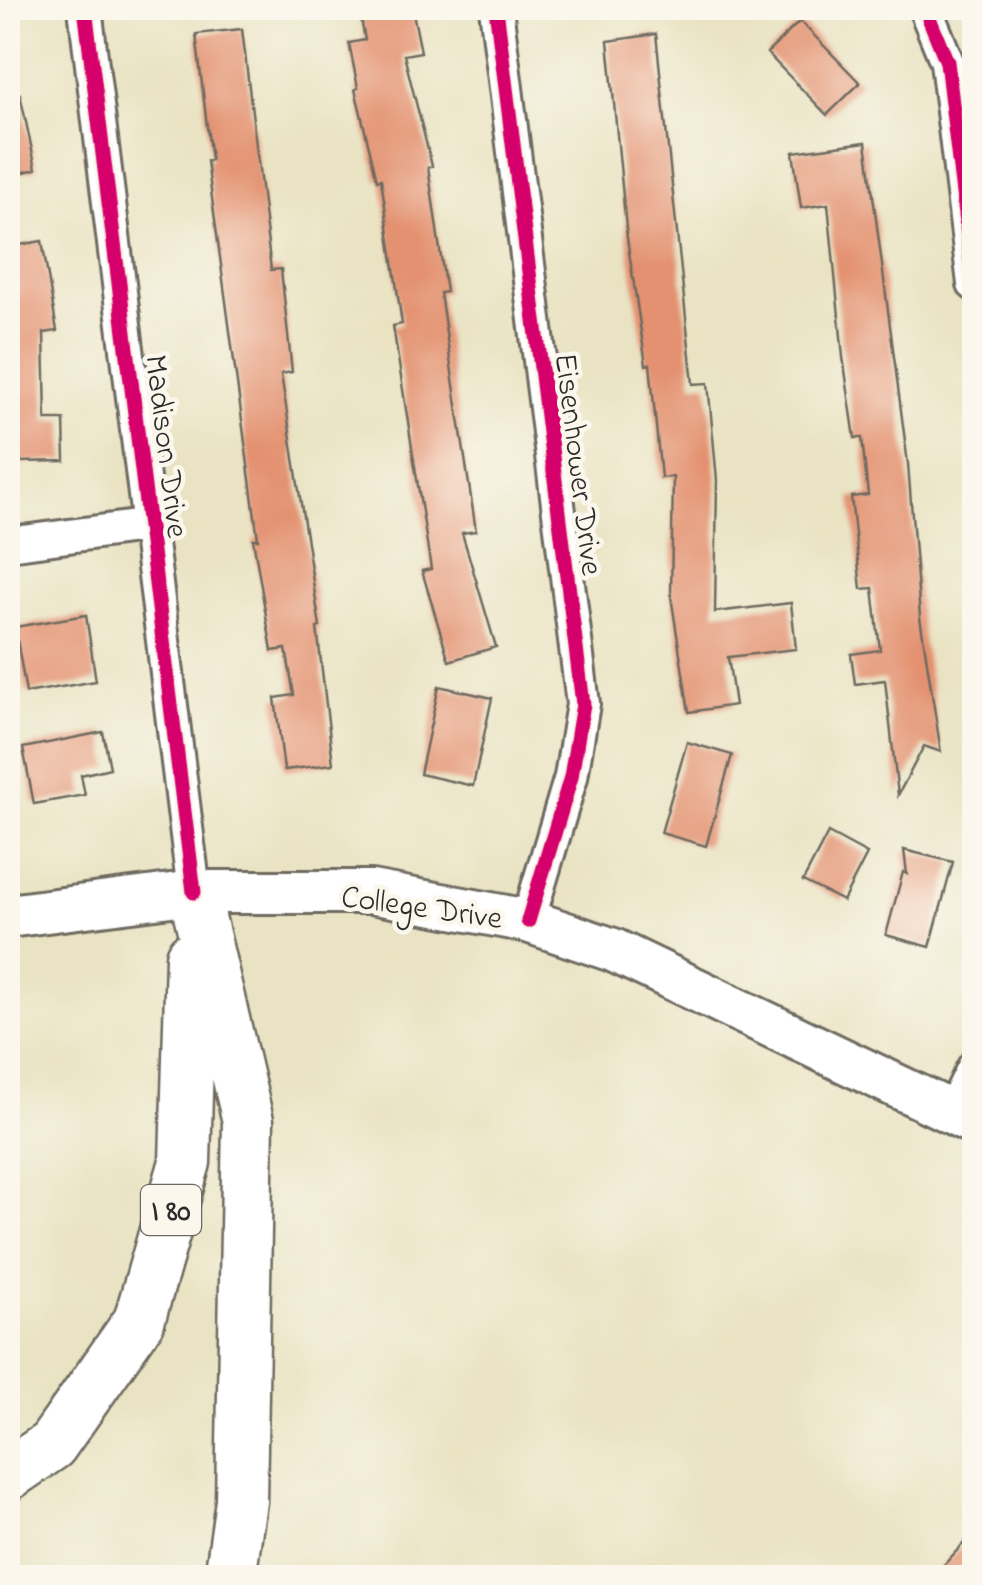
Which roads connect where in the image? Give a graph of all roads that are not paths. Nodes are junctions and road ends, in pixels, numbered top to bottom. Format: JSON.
{"nodes":[{"id":1,"x":84,"y":8,"type":"edge"},
{"id":2,"x":496,"y":8,"type":"edge"},
{"id":3,"x":925,"y":8,"type":"edge"},
{"id":4,"x":974,"y":284,"type":"edge"},
{"id":5,"x":150,"y":525,"type":"junction"},
{"id":6,"x":8,"y":544,"type":"edge"},
{"id":7,"x":194,"y":892,"type":"junction"},
{"id":8,"x":8,"y":916,"type":"edge"},
{"id":9,"x":528,"y":921,"type":"junction"},
{"id":10,"x":974,"y":1067,"type":"edge"},
{"id":11,"x":963,"y":1118,"type":"edge"},
{"id":12,"x":8,"y":1474,"type":"edge"},
{"id":13,"x":230,"y":1578,"type":"edge"}],
"edges":[{"from":1,"to":5,"type":"street","name":"Madison Drive"},
{"from":2,"to":9,"type":"street","name":"Eisenhower Drive"},
{"from":3,"to":4,"type":"street"},
{"from":5,"to":6,"type":"street"},
{"from":5,"to":7,"type":"street","name":"Madison Drive"},
{"from":7,"to":8,"type":"main road","name":"College Drive"},
{"from":7,"to":9,"type":"main road","name":"College Drive"},
{"from":7,"to":12,"type":"highway","number":"I 80"},
{"from":7,"to":13,"type":"highway"},
{"from":9,"to":11,"type":"main road","name":"College Drive"},
{"from":10,"to":11,"type":"street"}]}
